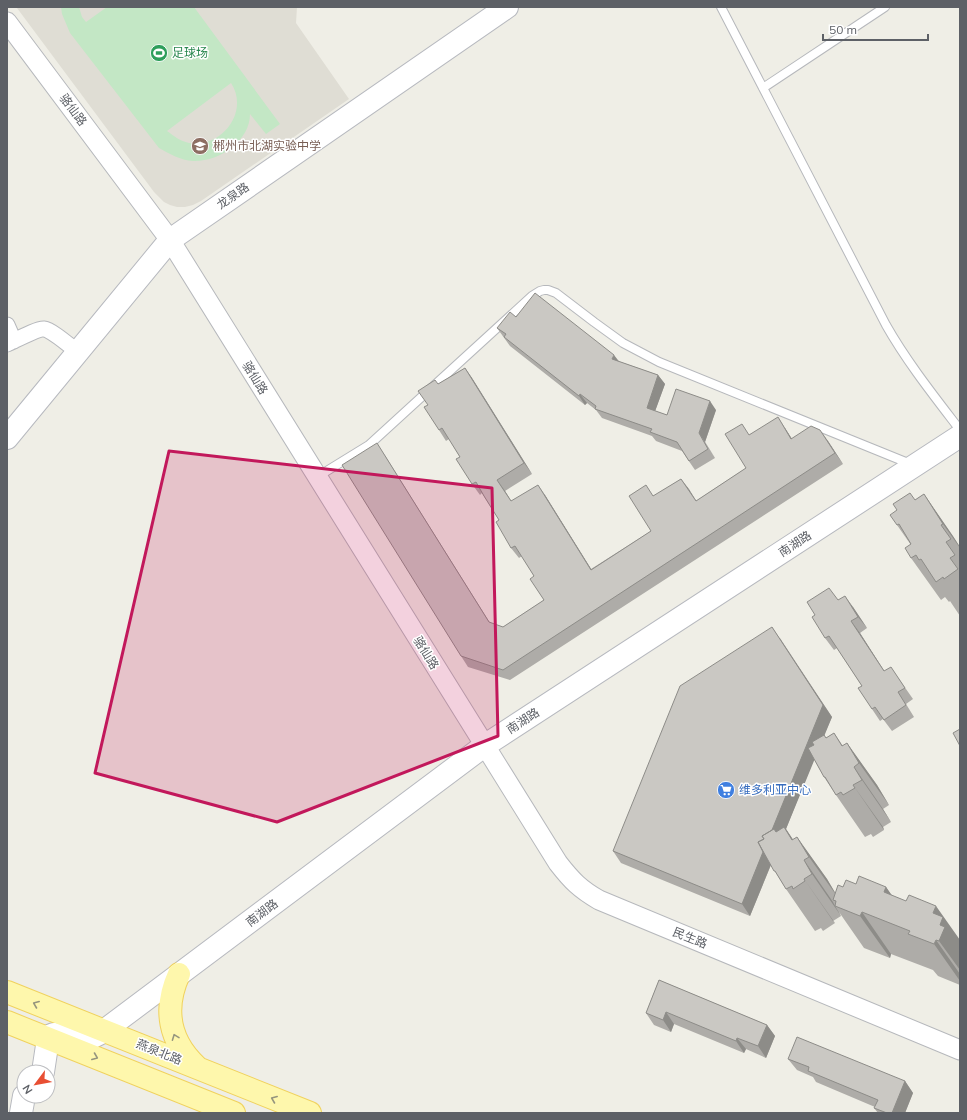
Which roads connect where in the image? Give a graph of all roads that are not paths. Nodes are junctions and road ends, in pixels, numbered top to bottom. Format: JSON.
{"nodes":[{"id":1,"x":508,"y":7,"type":"edge"},
{"id":2,"x":721,"y":7,"type":"edge"},
{"id":3,"x":885,"y":7,"type":"edge"},
{"id":4,"x":7,"y":22,"type":"edge"},
{"id":5,"x":763,"y":88,"type":"junction"},
{"id":6,"x":170,"y":240,"type":"junction"},
{"id":7,"x":7,"y":325,"type":"edge"},
{"id":8,"x":11,"y":342,"type":"edge"},
{"id":9,"x":78,"y":352,"type":"junction"},
{"id":10,"x":960,"y":430,"type":"edge"},
{"id":11,"x":960,"y":436,"type":"edge"},
{"id":12,"x":7,"y":438,"type":"edge"},
{"id":13,"x":915,"y":466,"type":"junction"},
{"id":14,"x":317,"y":477,"type":"junction"},
{"id":15,"x":484,"y":746,"type":"junction"},
{"id":16,"x":179,"y":974,"type":"junction"},
{"id":17,"x":7,"y":992,"type":"edge"},
{"id":18,"x":7,"y":1022,"type":"edge"},
{"id":19,"x":104,"y":1031,"type":"junction"},
{"id":20,"x":41,"y":1036,"type":"junction"},
{"id":21,"x":960,"y":1050,"type":"edge"},
{"id":22,"x":31,"y":1064,"type":"edge"},
{"id":23,"x":42,"y":1064,"type":"edge"},
{"id":24,"x":198,"y":1068,"type":"junction"},
{"id":25,"x":234,"y":1113,"type":"edge"},
{"id":26,"x":310,"y":1113,"type":"edge"}],
"edges":[{"from":1,"to":6,"type":"main road","name":"龙泉路"},
{"from":2,"to":5,"type":"lane"},
{"from":3,"to":5,"type":"lane"},
{"from":4,"to":6,"type":"street","name":"骆仙路"},
{"from":5,"to":10,"type":"lane"},
{"from":6,"to":9,"type":"main road","name":"龙泉路"},
{"from":6,"to":14,"type":"street","name":"骆仙路"},
{"from":7,"to":8,"type":"street"},
{"from":8,"to":9,"type":"street"},
{"from":9,"to":12,"type":"main road","name":"龙泉路"},
{"from":11,"to":13,"type":"main road","name":"南湖路"},
{"from":13,"to":14,"type":"lane"},
{"from":13,"to":15,"type":"main road","name":"南湖路"},
{"from":14,"to":15,"type":"street","name":"骆仙路"},
{"from":15,"to":16,"type":"main road","name":"南湖路"},
{"from":15,"to":21,"type":"street","name":"民生路"},
{"from":16,"to":19,"type":"main road","name":"南湖路"},
{"from":24,"to":16,"type":"main road","one_way":true},
{"from":19,"to":17,"type":"main road","name":"燕泉北路","one_way":true},
{"from":18,"to":20,"type":"main road"},
{"from":19,"to":20,"type":"main road"},
{"from":19,"to":24,"type":"main road","name":"燕泉北路"},
{"from":20,"to":22,"type":"main road"},
{"from":20,"to":23,"type":"main road"},
{"from":20,"to":25,"type":"main road","one_way":true},
{"from":26,"to":24,"type":"main road","name":"燕泉北路","one_way":true}]}
